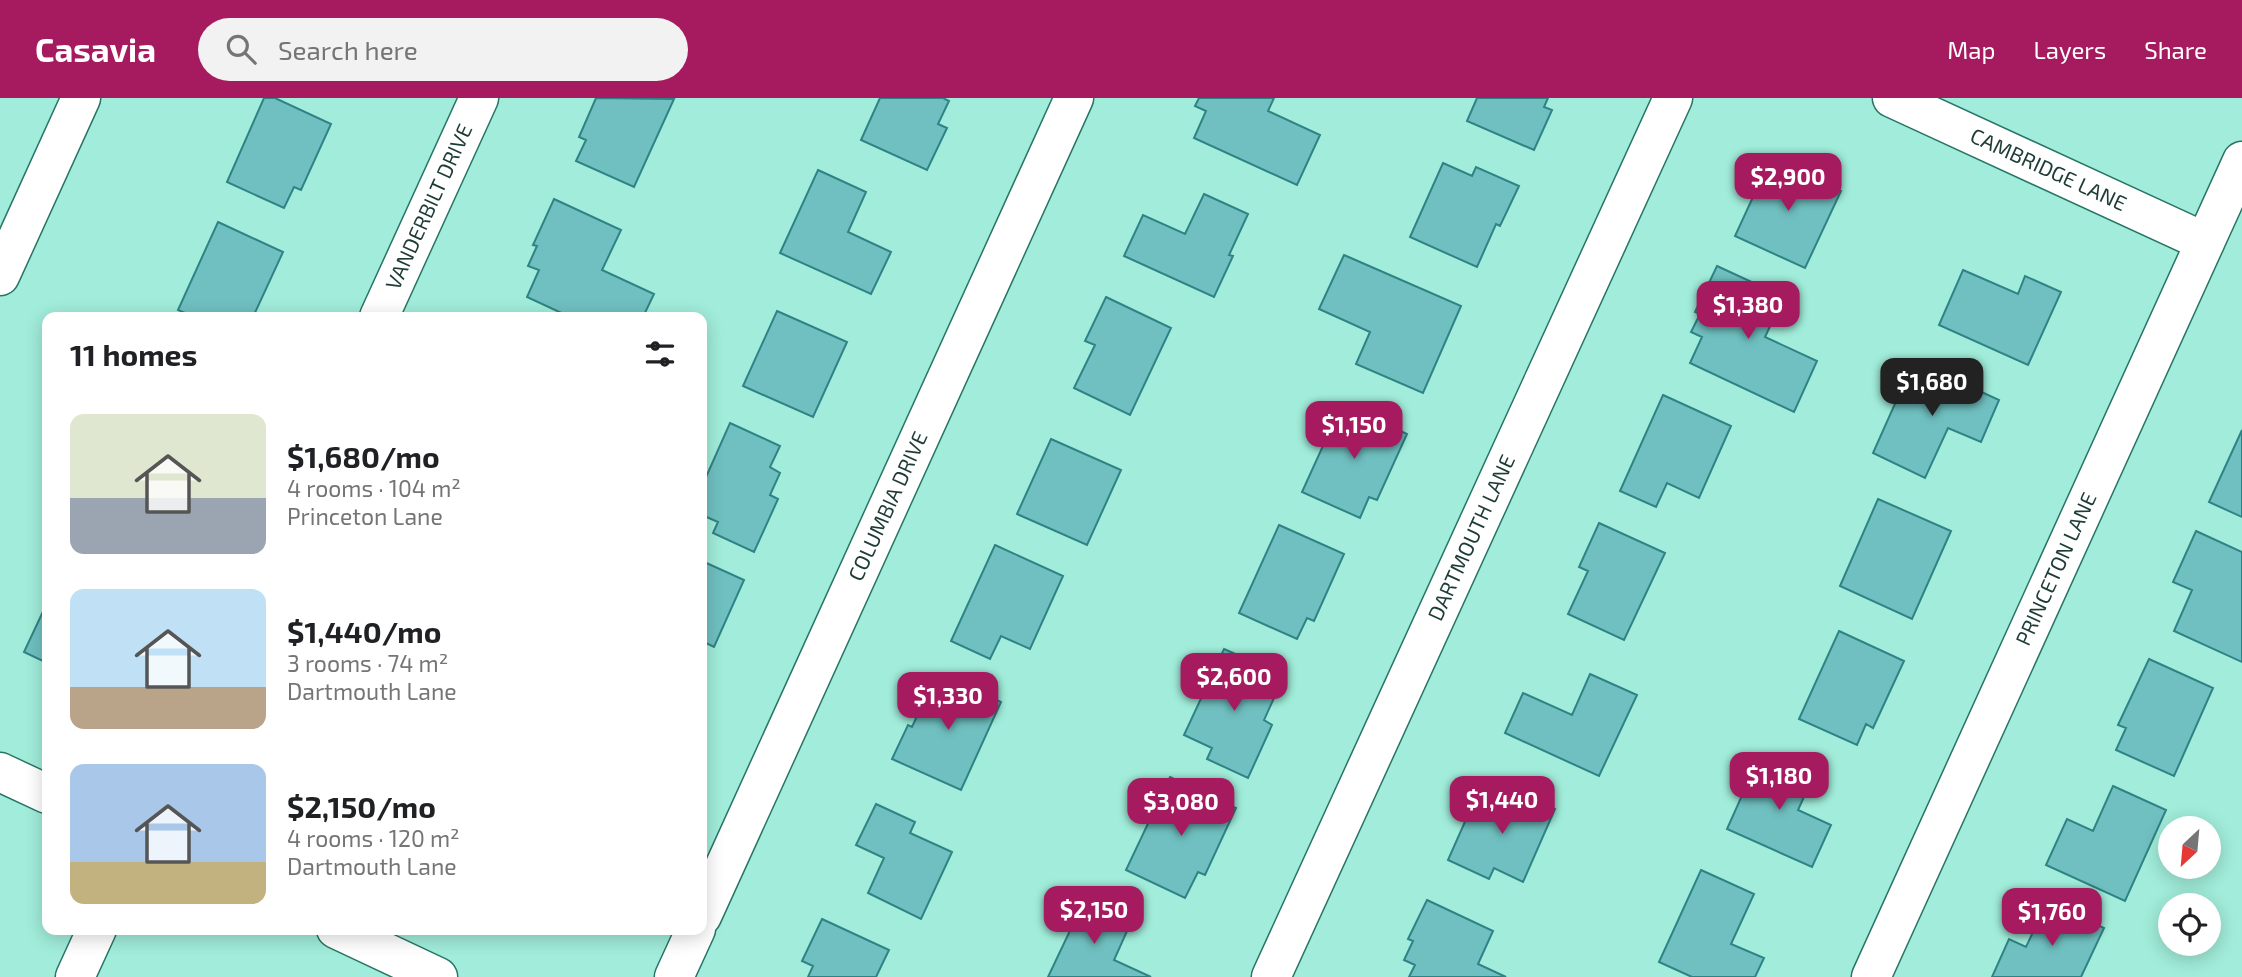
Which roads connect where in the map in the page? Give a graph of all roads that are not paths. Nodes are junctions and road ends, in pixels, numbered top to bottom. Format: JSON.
{"nodes":[{"id":1,"x":81,"y":98,"type":"edge"},
{"id":2,"x":479,"y":98,"type":"edge"},
{"id":3,"x":1074,"y":98,"type":"edge"},
{"id":4,"x":1673,"y":98,"type":"edge"},
{"id":5,"x":1892,"y":98,"type":"edge"},
{"id":6,"x":2242,"y":160,"type":"edge"},
{"id":7,"x":2205,"y":242,"type":"junction"},
{"id":8,"x":0,"y":276,"type":"edge"},
{"id":9,"x":381,"y":312,"type":"edge"},
{"id":10,"x":0,"y":772,"type":"edge"},
{"id":11,"x":42,"y":792,"type":"edge"},
{"id":12,"x":707,"y":905,"type":"edge"},
{"id":13,"x":94,"y":935,"type":"edge"},
{"id":14,"x":349,"y":935,"type":"edge"},
{"id":15,"x":693,"y":935,"type":"edge"},
{"id":16,"x":75,"y":977,"type":"edge"},
{"id":17,"x":438,"y":977,"type":"edge"},
{"id":18,"x":674,"y":977,"type":"edge"},
{"id":19,"x":1271,"y":977,"type":"edge"},
{"id":20,"x":1871,"y":977,"type":"edge"}],
"edges":[{"from":1,"to":8,"type":"street"},
{"from":2,"to":9,"type":"street","name":"VANDERBILT DRIVE"},
{"from":3,"to":12,"type":"street","name":"COLUMBIA DRIVE"},
{"from":4,"to":19,"type":"street","name":"DARTMOUTH LANE"},
{"from":5,"to":7,"type":"street","name":"CAMBRIDGE LANE"},
{"from":6,"to":7,"type":"street","name":"PRINCETON LANE"},
{"from":7,"to":20,"type":"street","name":"PRINCETON LANE"},
{"from":10,"to":11,"type":"street"},
{"from":13,"to":16,"type":"street"},
{"from":14,"to":17,"type":"street"},
{"from":15,"to":18,"type":"street"}]}
